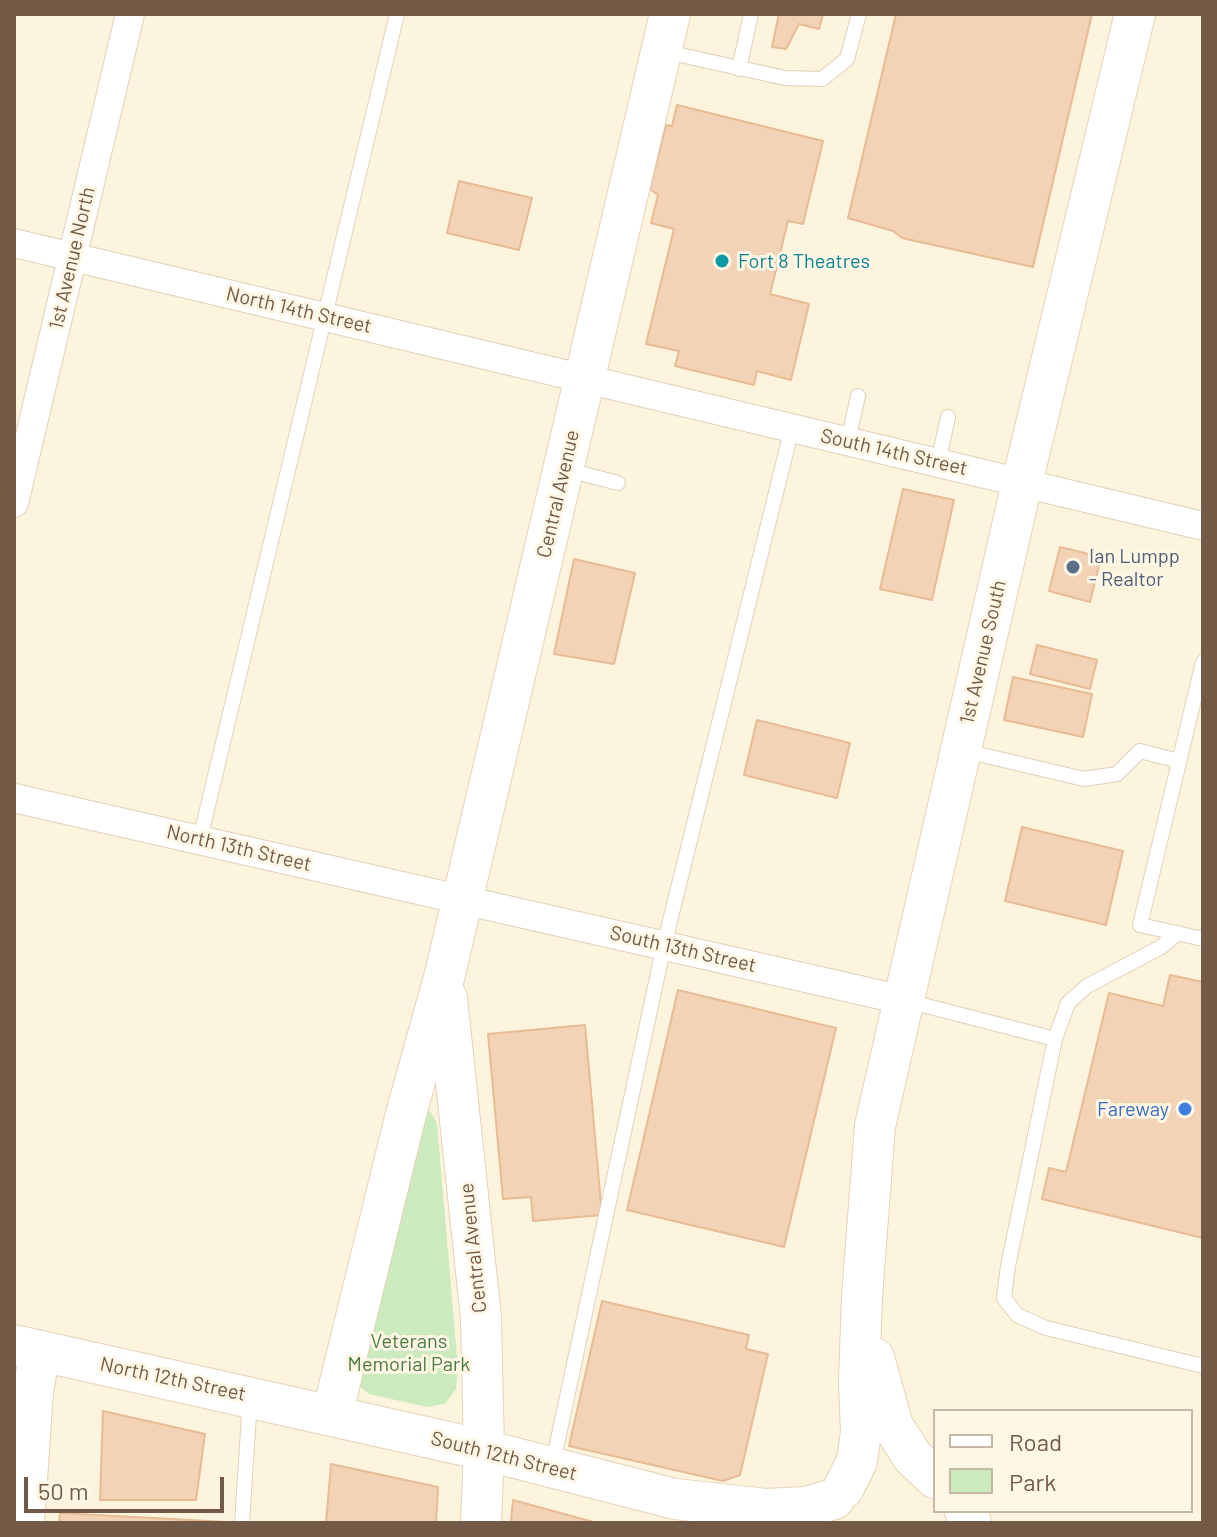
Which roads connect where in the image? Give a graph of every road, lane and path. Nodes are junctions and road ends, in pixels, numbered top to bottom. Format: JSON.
{"nodes":[{"id":1,"x":130,"y":14,"type":"edge"},
{"id":2,"x":397,"y":14,"type":"edge"},
{"id":3,"x":751,"y":14,"type":"edge"},
{"id":4,"x":859,"y":14,"type":"edge"},
{"id":5,"x":1135,"y":14,"type":"edge"},
{"id":6,"x":666,"y":32,"type":"edge"},
{"id":7,"x":739,"y":69,"type":"junction"},
{"id":8,"x":14,"y":243,"type":"edge"},
{"id":9,"x":73,"y":256,"type":"junction"},
{"id":10,"x":325,"y":316,"type":"junction"},
{"id":11,"x":585,"y":379,"type":"junction"},
{"id":12,"x":858,"y":396,"type":"dead end"},
{"id":13,"x":948,"y":417,"type":"dead end"},
{"id":14,"x":792,"y":428,"type":"junction"},
{"id":15,"x":848,"y":441,"type":"junction"},
{"id":16,"x":938,"y":463,"type":"junction"},
{"id":17,"x":564,"y":469,"type":"junction"},
{"id":18,"x":618,"y":483,"type":"dead end"},
{"id":19,"x":1022,"y":483,"type":"junction"},
{"id":20,"x":14,"y":503,"type":"edge"},
{"id":21,"x":1203,"y":526,"type":"edge"},
{"id":22,"x":1203,"y":662,"type":"edge"},
{"id":23,"x":961,"y":750,"type":"junction"},
{"id":24,"x":1179,"y":761,"type":"junction"},
{"id":25,"x":14,"y":798,"type":"edge"},
{"id":26,"x":200,"y":839,"type":"junction"},
{"id":27,"x":463,"y":898,"type":"junction"},
{"id":28,"x":1178,"y":933,"type":"junction"},
{"id":29,"x":1203,"y":939,"type":"edge"},
{"id":30,"x":664,"y":945,"type":"junction"},
{"id":31,"x":445,"y":974,"type":"junction"},
{"id":32,"x":903,"y":1000,"type":"junction"},
{"id":33,"x":1055,"y":1039,"type":"junction"},
{"id":34,"x":862,"y":1296,"type":"junction"},
{"id":35,"x":27,"y":1348,"type":"edge"},
{"id":36,"x":1203,"y":1366,"type":"edge"},
{"id":37,"x":251,"y":1396,"type":"junction"},
{"id":38,"x":332,"y":1415,"type":"junction"},
{"id":39,"x":484,"y":1450,"type":"junction"},
{"id":40,"x":552,"y":1467,"type":"junction"},
{"id":41,"x":933,"y":1478,"type":"edge"},
{"id":42,"x":933,"y":1479,"type":"edge"},
{"id":43,"x":675,"y":1499,"type":"junction"},
{"id":44,"x":833,"y":1504,"type":"edge"},
{"id":45,"x":24,"y":1523,"type":"edge"},
{"id":46,"x":242,"y":1523,"type":"edge"},
{"id":47,"x":481,"y":1523,"type":"edge"},
{"id":48,"x":731,"y":1523,"type":"edge"}],
"edges":[{"from":1,"to":9,"type":"street","name":"1st Avenue North"},
{"from":2,"to":10,"type":"lane"},
{"from":3,"to":7,"type":"lane"},
{"from":4,"to":7,"type":"lane"},
{"from":5,"to":19,"type":"main road","name":"1st Avenue South"},
{"from":6,"to":7,"type":"lane"},
{"from":6,"to":11,"type":"main road","name":"Central Avenue"},
{"from":8,"to":9,"type":"street","name":"North 14th Street"},
{"from":9,"to":10,"type":"street","name":"North 14th Street"},
{"from":9,"to":20,"type":"street","name":"1st Avenue North"},
{"from":10,"to":11,"type":"street","name":"North 14th Street"},
{"from":10,"to":26,"type":"lane"},
{"from":11,"to":14,"type":"street","name":"South 14th Street"},
{"from":11,"to":17,"type":"main road","name":"Central Avenue"},
{"from":12,"to":15,"type":"lane"},
{"from":13,"to":16,"type":"lane"},
{"from":14,"to":15,"type":"street","name":"South 14th Street"},
{"from":14,"to":30,"type":"lane"},
{"from":15,"to":16,"type":"street","name":"South 14th Street"},
{"from":16,"to":19,"type":"street","name":"South 14th Street"},
{"from":17,"to":18,"type":"lane"},
{"from":17,"to":27,"type":"main road","name":"Central Avenue"},
{"from":19,"to":21,"type":"street","name":"South 14th Street"},
{"from":19,"to":23,"type":"main road","name":"1st Avenue South"},
{"from":22,"to":24,"type":"lane"},
{"from":23,"to":24,"type":"lane"},
{"from":23,"to":32,"type":"main road","name":"1st Avenue South"},
{"from":24,"to":28,"type":"lane"},
{"from":25,"to":26,"type":"street","name":"North 13th Street"},
{"from":26,"to":27,"type":"street","name":"North 13th Street"},
{"from":27,"to":30,"type":"street","name":"South 13th Street"},
{"from":27,"to":31,"type":"main road","name":"Central Avenue"},
{"from":28,"to":29,"type":"lane"},
{"from":28,"to":33,"type":"lane"},
{"from":30,"to":32,"type":"street","name":"South 13th Street"},
{"from":30,"to":40,"type":"lane"},
{"from":31,"to":38,"type":"main road","name":"Central Avenue"},
{"from":31,"to":39,"type":"main road","name":"Central Avenue"},
{"from":32,"to":33,"type":"lane"},
{"from":32,"to":34,"type":"main road","name":"1st Avenue South"},
{"from":33,"to":36,"type":"lane"},
{"from":34,"to":41,"type":"main road","name":"1st Avenue South"},
{"from":34,"to":44,"type":"main road","name":"1st Avenue South"},
{"from":35,"to":37,"type":"main road","name":"North 12th Street"},
{"from":35,"to":45,"type":"main road"},
{"from":37,"to":38,"type":"main road","name":"North 12th Street"},
{"from":37,"to":46,"type":"lane"},
{"from":38,"to":39,"type":"main road","name":"South 12th Street"},
{"from":39,"to":40,"type":"main road","name":"South 12th Street"},
{"from":39,"to":47,"type":"main road","name":"Central Avenue"},
{"from":40,"to":43,"type":"main road","name":"South 12th Street"},
{"from":42,"to":44,"type":"main road","name":"South 12th Street"},
{"from":43,"to":44,"type":"main road","name":"South 12th Street"},
{"from":43,"to":48,"type":"main road","name":"South 12th Street"}]}
